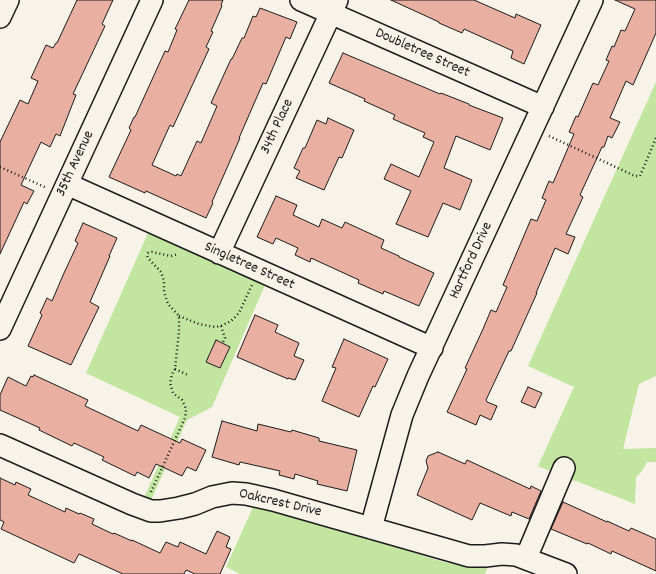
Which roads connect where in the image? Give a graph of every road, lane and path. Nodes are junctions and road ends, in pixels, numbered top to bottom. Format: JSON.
{"nodes":[{"id":1,"x":8,"y":0,"type":"edge"},
{"id":2,"x":152,"y":0,"type":"edge"},
{"id":3,"x":301,"y":0,"type":"edge"},
{"id":4,"x":592,"y":0,"type":"edge"},
{"id":5,"x":334,"y":7,"type":"edge"},
{"id":6,"x":0,"y":17,"type":"edge"},
{"id":7,"x":543,"y":107,"type":"junction"},
{"id":8,"x":533,"y":128,"type":"junction"},
{"id":9,"x":656,"y":138,"type":"edge"},
{"id":10,"x":0,"y":167,"type":"edge"},
{"id":11,"x":64,"y":190,"type":"junction"},
{"id":12,"x":181,"y":253,"type":"dead end"},
{"id":13,"x":219,"y":253,"type":"junction"},
{"id":14,"x":257,"y":286,"type":"dead end"},
{"id":15,"x":179,"y":316,"type":"junction"},
{"id":16,"x":221,"y":326,"type":"junction"},
{"id":17,"x":0,"y":329,"type":"edge"},
{"id":18,"x":222,"y":344,"type":"dead end"},
{"id":19,"x":432,"y":348,"type":"junction"},
{"id":20,"x":175,"y":368,"type":"junction"},
{"id":21,"x":188,"y":375,"type":"dead end"},
{"id":22,"x":0,"y":445,"type":"edge"},
{"id":23,"x":564,"y":468,"type":"dead end"},
{"id":24,"x":143,"y":508,"type":"junction"},
{"id":25,"x":371,"y":528,"type":"junction"},
{"id":26,"x":526,"y":558,"type":"junction"},
{"id":27,"x":566,"y":574,"type":"edge"}],
"edges":[{"from":1,"to":6,"type":"street"},
{"from":2,"to":11,"type":"street","name":"35th Avenue"},
{"from":3,"to":5,"type":"street","name":"Doubletree Street"},
{"from":4,"to":7,"type":"street","name":"Hartford Drive"},
{"from":5,"to":7,"type":"street","name":"Doubletree Street"},
{"from":5,"to":13,"type":"street","name":"34th Place"},
{"from":7,"to":8,"type":"street","name":"Hartford Drive"},
{"from":8,"to":9,"type":"path"},
{"from":8,"to":19,"type":"street","name":"Hartford Drive"},
{"from":10,"to":11,"type":"path"},
{"from":11,"to":13,"type":"street","name":"Singletree Street"},
{"from":11,"to":17,"type":"street","name":"35th Avenue"},
{"from":12,"to":15,"type":"path"},
{"from":13,"to":19,"type":"street","name":"Singletree Street"},
{"from":14,"to":16,"type":"path"},
{"from":15,"to":16,"type":"path"},
{"from":15,"to":20,"type":"path"},
{"from":16,"to":18,"type":"path"},
{"from":19,"to":25,"type":"street","name":"Hartford Drive"},
{"from":20,"to":21,"type":"path"},
{"from":20,"to":24,"type":"path"},
{"from":22,"to":24,"type":"street","name":"Oakcrest Drive"},
{"from":23,"to":26,"type":"street"},
{"from":24,"to":25,"type":"street","name":"Oakcrest Drive"},
{"from":25,"to":26,"type":"street","name":"Oakcrest Drive"},
{"from":26,"to":27,"type":"street","name":"Oakcrest Drive"}]}
